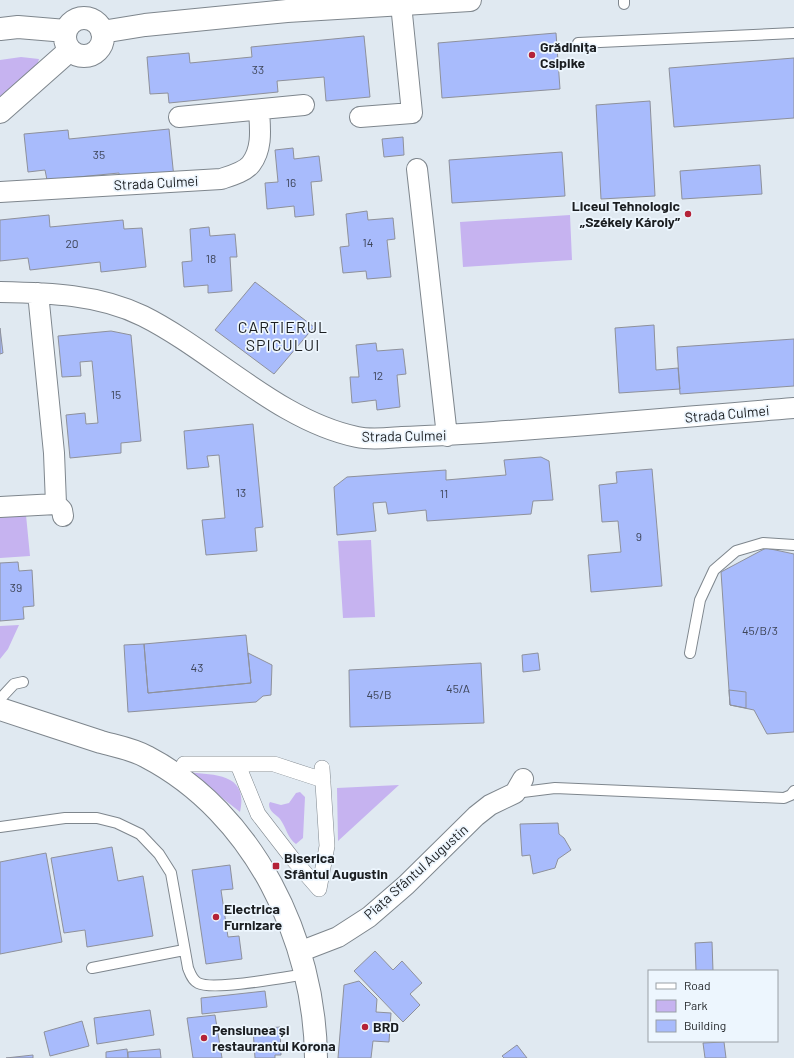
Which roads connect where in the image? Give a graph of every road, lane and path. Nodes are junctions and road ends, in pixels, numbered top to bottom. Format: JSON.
{"nodes":[{"id":1,"x":464,"y":0,"type":"edge"},
{"id":2,"x":470,"y":0,"type":"edge"},
{"id":3,"x":401,"y":4,"type":"junction"},
{"id":4,"x":0,"y":29,"type":"edge"},
{"id":5,"x":102,"y":32,"type":"junction"},
{"id":6,"x":794,"y":33,"type":"edge"},
{"id":7,"x":68,"y":40,"type":"junction"},
{"id":8,"x":578,"y":42,"type":"dead end"},
{"id":9,"x":304,"y":105,"type":"dead end"},
{"id":10,"x":259,"y":110,"type":"junction"},
{"id":11,"x":0,"y":112,"type":"edge"},
{"id":12,"x":179,"y":117,"type":"dead end"},
{"id":13,"x":360,"y":117,"type":"dead end"},
{"id":14,"x":418,"y":169,"type":"dead end"},
{"id":15,"x":0,"y":192,"type":"edge"},
{"id":16,"x":0,"y":292,"type":"edge"},
{"id":17,"x":38,"y":293,"type":"junction"},
{"id":18,"x":794,"y":408,"type":"edge"},
{"id":19,"x":446,"y":436,"type":"junction"},
{"id":20,"x":0,"y":507,"type":"edge"},
{"id":21,"x":794,"y":545,"type":"edge"},
{"id":22,"x":690,"y":653,"type":"dead end"},
{"id":23,"x":23,"y":682,"type":"dead end"},
{"id":24,"x":0,"y":699,"type":"edge"},
{"id":25,"x":0,"y":709,"type":"edge"},
{"id":26,"x":184,"y":764,"type":"dead end"},
{"id":27,"x":238,"y":765,"type":"junction"},
{"id":28,"x":519,"y":786,"type":"joint"},
{"id":29,"x":794,"y":791,"type":"edge"},
{"id":30,"x":0,"y":827,"type":"edge"},
{"id":31,"x":184,"y":950,"type":"junction"},
{"id":32,"x":299,"y":952,"type":"junction"},
{"id":33,"x":92,"y":968,"type":"dead end"},
{"id":34,"x":306,"y":974,"type":"junction"},
{"id":35,"x":316,"y":1058,"type":"edge"}],
"edges":[{"from":1,"to":2,"type":"street"},
{"from":1,"to":3,"type":"street"},
{"from":3,"to":5,"type":"street"},
{"from":3,"to":13,"type":"street"},
{"from":4,"to":7,"type":"street"},
{"from":5,"to":7,"type":"street"},
{"from":5,"to":7,"type":"street"},
{"from":6,"to":8,"type":"lane"},
{"from":7,"to":11,"type":"street"},
{"from":9,"to":10,"type":"street"},
{"from":10,"to":12,"type":"street"},
{"from":10,"to":15,"type":"street","name":"Strada Culmei"},
{"from":14,"to":19,"type":"street"},
{"from":16,"to":17,"type":"street","name":"Strada Culmei"},
{"from":17,"to":19,"type":"street","name":"Strada Culmei"},
{"from":17,"to":20,"type":"street"},
{"from":18,"to":19,"type":"street","name":"Strada Culmei"},
{"from":21,"to":22,"type":"lane"},
{"from":23,"to":24,"type":"lane"},
{"from":25,"to":32,"type":"street"},
{"from":26,"to":27,"type":"street"},
{"from":27,"to":27,"type":"street"},
{"from":28,"to":29,"type":"lane"},
{"from":28,"to":32,"type":"street","name":"Piața Sfântul Augustin"},
{"from":30,"to":31,"type":"lane"},
{"from":31,"to":33,"type":"lane"},
{"from":31,"to":34,"type":"lane"},
{"from":32,"to":34,"type":"street"},
{"from":34,"to":35,"type":"street"}]}
